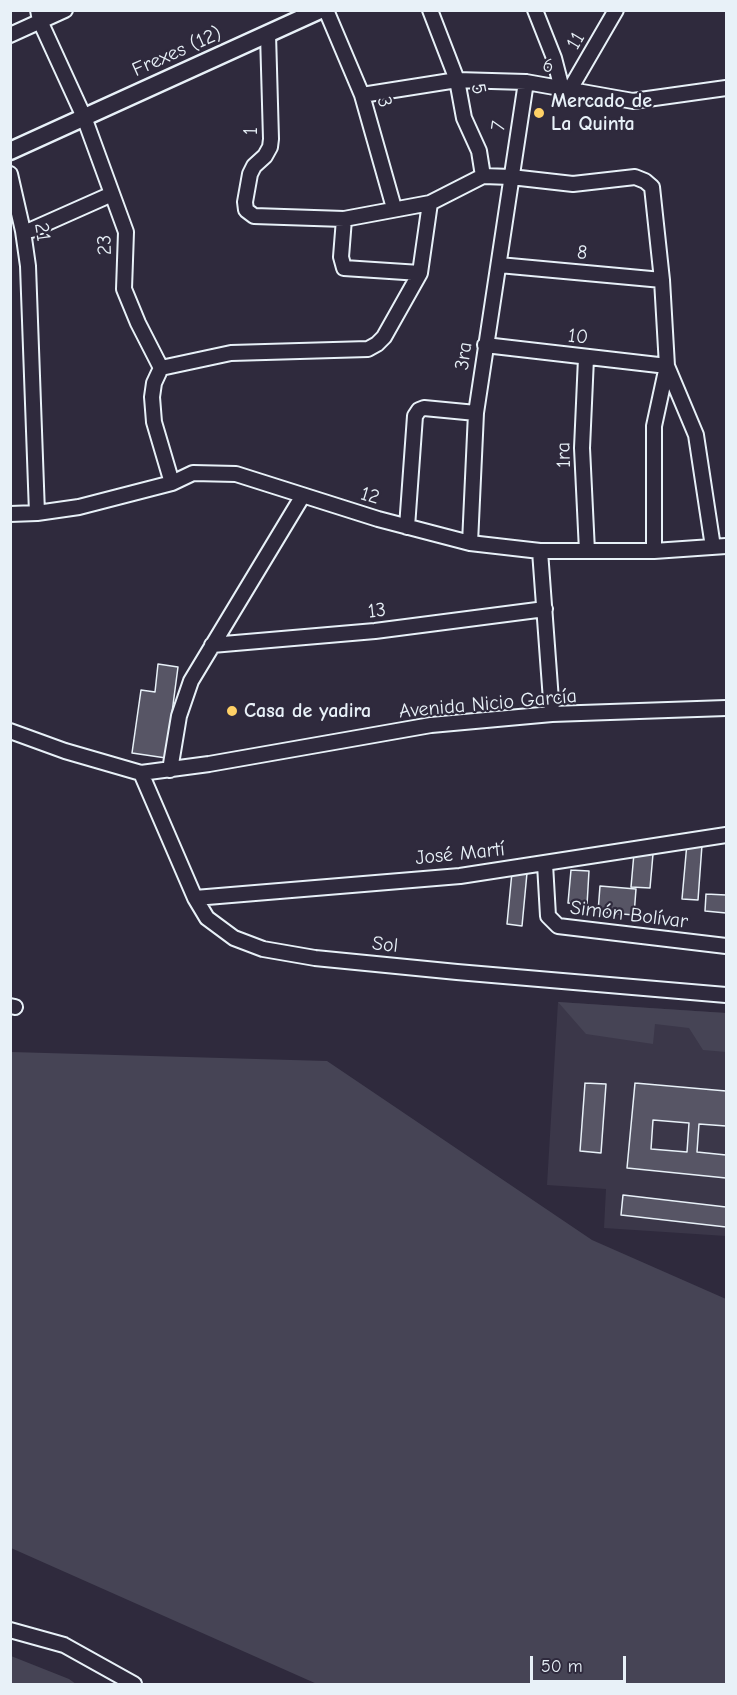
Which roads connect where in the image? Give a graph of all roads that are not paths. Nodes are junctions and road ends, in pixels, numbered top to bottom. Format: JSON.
{"nodes":[{"id":1,"x":64,"y":10,"type":"edge"},
{"id":2,"x":320,"y":10,"type":"edge"},
{"id":3,"x":326,"y":10,"type":"edge"},
{"id":4,"x":430,"y":10,"type":"edge"},
{"id":5,"x":534,"y":10,"type":"edge"},
{"id":6,"x":616,"y":10,"type":"edge"},
{"id":7,"x":39,"y":16,"type":"edge"},
{"id":8,"x":268,"y":34,"type":"junction"},
{"id":9,"x":10,"y":35,"type":"edge"},
{"id":10,"x":457,"y":80,"type":"junction"},
{"id":11,"x":526,"y":82,"type":"junction"},
{"id":12,"x":726,"y":88,"type":"edge"},
{"id":13,"x":565,"y":90,"type":"junction"},
{"id":14,"x":362,"y":95,"type":"junction"},
{"id":15,"x":84,"y":117,"type":"junction"},
{"id":16,"x":10,"y":151,"type":"edge"},
{"id":17,"x":10,"y":174,"type":"edge"},
{"id":18,"x":483,"y":176,"type":"junction"},
{"id":19,"x":511,"y":177,"type":"junction"},
{"id":20,"x":112,"y":194,"type":"junction"},
{"id":21,"x":430,"y":203,"type":"junction"},
{"id":22,"x":394,"y":208,"type":"junction"},
{"id":23,"x":344,"y":219,"type":"junction"},
{"id":24,"x":23,"y":231,"type":"junction"},
{"id":25,"x":499,"y":265,"type":"junction"},
{"id":26,"x":420,"y":273,"type":"junction"},
{"id":27,"x":662,"y":280,"type":"junction"},
{"id":28,"x":485,"y":345,"type":"junction"},
{"id":29,"x":586,"y":358,"type":"junction"},
{"id":30,"x":667,"y":366,"type":"junction"},
{"id":31,"x":161,"y":368,"type":"junction"},
{"id":32,"x":476,"y":413,"type":"junction"},
{"id":33,"x":172,"y":483,"type":"junction"},
{"id":34,"x":302,"y":497,"type":"junction"},
{"id":35,"x":37,"y":513,"type":"junction"},
{"id":36,"x":10,"y":514,"type":"edge"},
{"id":37,"x":407,"y":527,"type":"junction"},
{"id":38,"x":470,"y":543,"type":"junction"},
{"id":39,"x":720,"y":547,"type":"edge"},
{"id":40,"x":587,"y":550,"type":"junction"},
{"id":41,"x":540,"y":551,"type":"junction"},
{"id":42,"x":654,"y":551,"type":"junction"},
{"id":43,"x":545,"y":609,"type":"junction"},
{"id":44,"x":212,"y":645,"type":"junction"},
{"id":45,"x":726,"y":708,"type":"edge"},
{"id":46,"x":552,"y":714,"type":"junction"},
{"id":47,"x":10,"y":731,"type":"edge"},
{"id":48,"x":170,"y":770,"type":"junction"},
{"id":49,"x":141,"y":773,"type":"junction"},
{"id":50,"x":726,"y":835,"type":"edge"},
{"id":51,"x":545,"y":864,"type":"junction"},
{"id":52,"x":195,"y":898,"type":"junction"},
{"id":53,"x":726,"y":946,"type":"edge"},
{"id":54,"x":726,"y":995,"type":"edge"},
{"id":55,"x":10,"y":1630,"type":"edge"},
{"id":56,"x":134,"y":1684,"type":"edge"}],
"edges":[{"from":1,"to":7,"type":"street"},
{"from":2,"to":8,"type":"main road","name":"Frexes (12)"},
{"from":3,"to":14,"type":"street","name":"3"},
{"from":4,"to":10,"type":"street","name":"5"},
{"from":5,"to":13,"type":"street"},
{"from":6,"to":13,"type":"street","name":"11"},
{"from":7,"to":9,"type":"street"},
{"from":7,"to":15,"type":"street","name":"23"},
{"from":8,"to":15,"type":"main road","name":"Frexes (12)"},
{"from":8,"to":23,"type":"street","name":"1"},
{"from":10,"to":11,"type":"street","name":"6"},
{"from":10,"to":14,"type":"street","name":"6"},
{"from":10,"to":18,"type":"street","name":"5"},
{"from":11,"to":13,"type":"street","name":"6"},
{"from":11,"to":19,"type":"street","name":"7"},
{"from":12,"to":13,"type":"street","name":"6"},
{"from":14,"to":22,"type":"street","name":"3"},
{"from":15,"to":16,"type":"main road","name":"Frexes (12)"},
{"from":15,"to":20,"type":"street","name":"23"},
{"from":17,"to":24,"type":"street","name":"21"},
{"from":18,"to":19,"type":"street"},
{"from":18,"to":21,"type":"street"},
{"from":19,"to":25,"type":"street","name":"3ra"},
{"from":19,"to":27,"type":"street"},
{"from":20,"to":24,"type":"street"},
{"from":20,"to":31,"type":"street","name":"23"},
{"from":21,"to":22,"type":"street"},
{"from":21,"to":26,"type":"street"},
{"from":22,"to":23,"type":"street"},
{"from":23,"to":26,"type":"street"},
{"from":24,"to":35,"type":"street","name":"21"},
{"from":25,"to":27,"type":"street","name":"8"},
{"from":25,"to":28,"type":"street","name":"3ra"},
{"from":26,"to":31,"type":"street"},
{"from":27,"to":30,"type":"street"},
{"from":28,"to":29,"type":"street","name":"10"},
{"from":28,"to":32,"type":"street","name":"3ra"},
{"from":29,"to":30,"type":"street","name":"10"},
{"from":29,"to":40,"type":"street","name":"1ra"},
{"from":30,"to":39,"type":"street"},
{"from":30,"to":42,"type":"street"},
{"from":31,"to":33,"type":"street"},
{"from":32,"to":37,"type":"street"},
{"from":32,"to":38,"type":"street","name":"3ra"},
{"from":33,"to":34,"type":"street","name":"12"},
{"from":33,"to":35,"type":"street","name":"12"},
{"from":34,"to":37,"type":"street","name":"12"},
{"from":34,"to":44,"type":"street"},
{"from":35,"to":36,"type":"street","name":"12"},
{"from":37,"to":38,"type":"street","name":"12"},
{"from":38,"to":41,"type":"street","name":"12"},
{"from":39,"to":42,"type":"street","name":"12"},
{"from":40,"to":41,"type":"street","name":"12"},
{"from":40,"to":42,"type":"street","name":"12"},
{"from":41,"to":43,"type":"street"},
{"from":43,"to":44,"type":"street","name":"13"},
{"from":43,"to":46,"type":"street"},
{"from":44,"to":48,"type":"street"},
{"from":45,"to":46,"type":"street","name":"Avenida Nicio García"},
{"from":46,"to":48,"type":"street","name":"Avenida Nicio García"},
{"from":47,"to":49,"type":"street","name":"Avenida Nicio García"},
{"from":48,"to":49,"type":"street","name":"Avenida Nicio García"},
{"from":49,"to":52,"type":"street","name":"Sol"},
{"from":50,"to":51,"type":"street","name":"José Martí"},
{"from":51,"to":52,"type":"street","name":"José Martí"},
{"from":51,"to":53,"type":"street","name":"Simón Bolívar"},
{"from":52,"to":54,"type":"street","name":"Sol"},
{"from":55,"to":56,"type":"street"}]}
